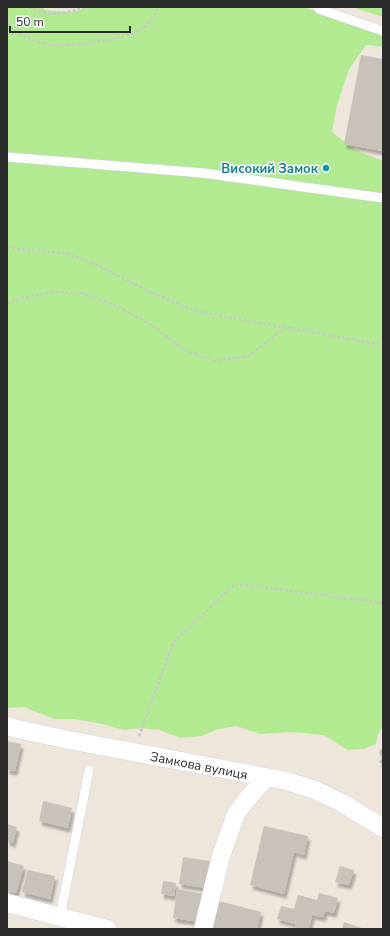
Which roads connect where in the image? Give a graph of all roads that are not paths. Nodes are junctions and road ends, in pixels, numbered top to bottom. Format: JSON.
{"nodes":[{"id":1,"x":319,"y":9,"type":"dead end"},
{"id":2,"x":383,"y":31,"type":"edge"},
{"id":3,"x":7,"y":157,"type":"edge"},
{"id":4,"x":383,"y":198,"type":"edge"},
{"id":5,"x":7,"y":726,"type":"edge"},
{"id":6,"x":89,"y":770,"type":"dead end"},
{"id":7,"x":266,"y":778,"type":"junction"},
{"id":8,"x":383,"y":828,"type":"edge"},
{"id":9,"x":7,"y":903,"type":"edge"},
{"id":10,"x":60,"y":917,"type":"junction"},
{"id":11,"x":107,"y":929,"type":"edge"},
{"id":12,"x":202,"y":929,"type":"edge"}],
"edges":[{"from":1,"to":2,"type":"lane"},
{"from":3,"to":4,"type":"lane"},
{"from":5,"to":7,"type":"street","name":"Замкова вулиця"},
{"from":6,"to":10,"type":"lane"},
{"from":7,"to":8,"type":"street","name":"Замкова вулиця"},
{"from":7,"to":12,"type":"street"},
{"from":9,"to":10,"type":"street"},
{"from":10,"to":11,"type":"street"}]}
